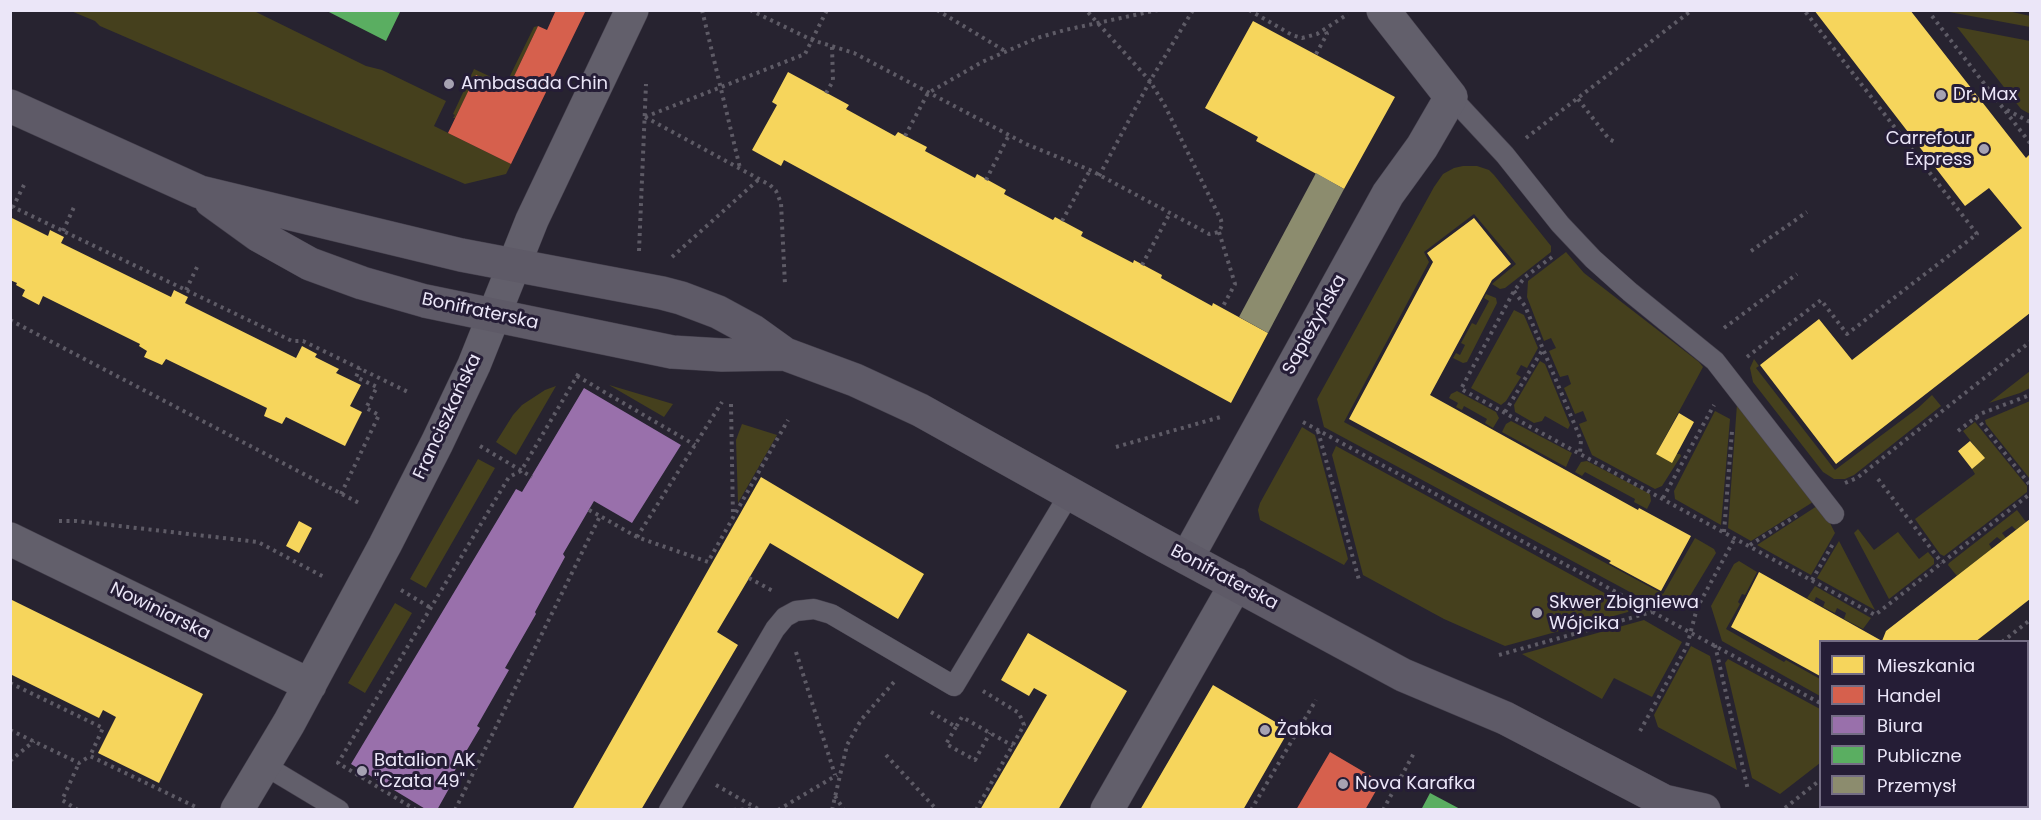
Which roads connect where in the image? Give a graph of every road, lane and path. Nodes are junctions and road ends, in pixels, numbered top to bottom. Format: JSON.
{"nodes":[{"id":1,"x":632,"y":10,"type":"edge"},
{"id":2,"x":702,"y":10,"type":"edge"},
{"id":3,"x":750,"y":10,"type":"edge"},
{"id":4,"x":827,"y":10,"type":"edge"},
{"id":5,"x":937,"y":10,"type":"edge"},
{"id":6,"x":1086,"y":10,"type":"edge"},
{"id":7,"x":1158,"y":10,"type":"edge"},
{"id":8,"x":1194,"y":10,"type":"edge"},
{"id":9,"x":1249,"y":10,"type":"edge"},
{"id":10,"x":1383,"y":10,"type":"edge"},
{"id":11,"x":1692,"y":10,"type":"edge"},
{"id":12,"x":1804,"y":10,"type":"edge"},
{"id":13,"x":1349,"y":14,"type":"dead end"},
{"id":14,"x":1932,"y":16,"type":"dead end"},
{"id":15,"x":1097,"y":24,"type":"junction"},
{"id":16,"x":1324,"y":29,"type":"junction"},
{"id":17,"x":813,"y":40,"type":"junction"},
{"id":18,"x":832,"y":46,"type":"junction"},
{"id":19,"x":1005,"y":51,"type":"junction"},
{"id":20,"x":1316,"y":54,"type":"dead end"},
{"id":21,"x":1150,"y":81,"type":"junction"},
{"id":22,"x":646,"y":84,"type":"dead end"},
{"id":23,"x":721,"y":88,"type":"junction"},
{"id":24,"x":826,"y":93,"type":"dead end"},
{"id":25,"x":928,"y":93,"type":"junction"},
{"id":26,"x":1451,"y":97,"type":"junction"},
{"id":27,"x":1578,"y":99,"type":"junction"},
{"id":28,"x":10,"y":106,"type":"edge"},
{"id":29,"x":2004,"y":108,"type":"junction"},
{"id":30,"x":645,"y":117,"type":"junction"},
{"id":31,"x":2031,"y":122,"type":"edge"},
{"id":32,"x":1009,"y":135,"type":"junction"},
{"id":33,"x":905,"y":136,"type":"dead end"},
{"id":34,"x":1617,"y":143,"type":"dead end"},
{"id":35,"x":2031,"y":143,"type":"edge"},
{"id":36,"x":1519,"y":144,"type":"dead end"},
{"id":37,"x":741,"y":169,"type":"junction"},
{"id":38,"x":1090,"y":170,"type":"junction"},
{"id":39,"x":1099,"y":176,"type":"junction"},
{"id":40,"x":759,"y":179,"type":"junction"},
{"id":41,"x":986,"y":180,"type":"dead end"},
{"id":42,"x":24,"y":184,"type":"dead end"},
{"id":43,"x":200,"y":192,"type":"junction"},
{"id":44,"x":74,"y":207,"type":"dead end"},
{"id":45,"x":1807,"y":212,"type":"dead end"},
{"id":46,"x":1170,"y":213,"type":"junction"},
{"id":47,"x":1062,"y":221,"type":"dead end"},
{"id":48,"x":63,"y":231,"type":"junction"},
{"id":49,"x":1219,"y":232,"type":"junction"},
{"id":50,"x":1574,"y":240,"type":"junction"},
{"id":51,"x":639,"y":251,"type":"dead end"},
{"id":52,"x":1751,"y":251,"type":"dead end"},
{"id":53,"x":672,"y":257,"type":"dead end"},
{"id":54,"x":199,"y":263,"type":"dead end"},
{"id":55,"x":1142,"y":264,"type":"dead end"},
{"id":56,"x":513,"y":265,"type":"junction"},
{"id":57,"x":1797,"y":274,"type":"dead end"},
{"id":58,"x":785,"y":285,"type":"dead end"},
{"id":59,"x":186,"y":290,"type":"junction"},
{"id":60,"x":1514,"y":291,"type":"junction"},
{"id":61,"x":1222,"y":308,"type":"dead end"},
{"id":62,"x":493,"y":316,"type":"junction"},
{"id":63,"x":10,"y":320,"type":"edge"},
{"id":64,"x":1725,"y":328,"type":"junction"},
{"id":65,"x":1713,"y":331,"type":"dead end"},
{"id":66,"x":1731,"y":336,"type":"dead end"},
{"id":67,"x":2031,"y":342,"type":"edge"},
{"id":68,"x":1543,"y":349,"type":"junction"},
{"id":69,"x":1742,"y":351,"type":"dead end"},
{"id":70,"x":785,"y":354,"type":"junction"},
{"id":71,"x":1746,"y":357,"type":"junction"},
{"id":72,"x":360,"y":368,"type":"junction"},
{"id":73,"x":582,"y":368,"type":"dead end"},
{"id":74,"x":577,"y":376,"type":"junction"},
{"id":75,"x":1731,"y":383,"type":"junction"},
{"id":76,"x":408,"y":392,"type":"dead end"},
{"id":77,"x":2031,"y":395,"type":"edge"},
{"id":78,"x":1717,"y":399,"type":"junction"},
{"id":79,"x":722,"y":402,"type":"dead end"},
{"id":80,"x":731,"y":404,"type":"dead end"},
{"id":81,"x":1505,"y":412,"type":"junction"},
{"id":82,"x":1234,"y":413,"type":"dead end"},
{"id":83,"x":1976,"y":417,"type":"junction"},
{"id":84,"x":788,"y":420,"type":"dead end"},
{"id":85,"x":1299,"y":420,"type":"dead end"},
{"id":86,"x":1318,"y":430,"type":"junction"},
{"id":87,"x":1958,"y":431,"type":"dead end"},
{"id":88,"x":695,"y":445,"type":"junction"},
{"id":89,"x":480,"y":446,"type":"dead end"},
{"id":90,"x":1116,"y":447,"type":"dead end"},
{"id":91,"x":1580,"y":453,"type":"junction"},
{"id":92,"x":521,"y":471,"type":"junction"},
{"id":93,"x":532,"y":477,"type":"dead end"},
{"id":94,"x":1878,"y":479,"type":"dead end"},
{"id":95,"x":1838,"y":484,"type":"dead end"},
{"id":96,"x":2031,"y":486,"type":"edge"},
{"id":97,"x":1070,"y":493,"type":"junction"},
{"id":98,"x":341,"y":494,"type":"junction"},
{"id":99,"x":2031,"y":494,"type":"edge"},
{"id":100,"x":1663,"y":498,"type":"junction"},
{"id":101,"x":359,"y":503,"type":"dead end"},
{"id":102,"x":589,"y":510,"type":"dead end"},
{"id":103,"x":1806,"y":510,"type":"dead end"},
{"id":104,"x":1834,"y":514,"type":"dead end"},
{"id":105,"x":600,"y":516,"type":"junction"},
{"id":106,"x":734,"y":518,"type":"junction"},
{"id":107,"x":56,"y":521,"type":"dead end"},
{"id":108,"x":1724,"y":532,"type":"junction"},
{"id":109,"x":637,"y":537,"type":"junction"},
{"id":110,"x":1735,"y":538,"type":"junction"},
{"id":111,"x":10,"y":539,"type":"edge"},
{"id":112,"x":1836,"y":539,"type":"dead end"},
{"id":113,"x":1749,"y":545,"type":"junction"},
{"id":114,"x":1187,"y":558,"type":"junction"},
{"id":115,"x":1942,"y":563,"type":"junction"},
{"id":116,"x":324,"y":577,"type":"dead end"},
{"id":117,"x":750,"y":578,"type":"dead end"},
{"id":118,"x":1359,"y":580,"type":"dead end"},
{"id":119,"x":1812,"y":580,"type":"junction"},
{"id":120,"x":1236,"y":584,"type":"junction"},
{"id":121,"x":398,"y":588,"type":"dead end"},
{"id":122,"x":430,"y":608,"type":"junction"},
{"id":123,"x":1653,"y":611,"type":"junction"},
{"id":124,"x":785,"y":618,"type":"junction"},
{"id":125,"x":2031,"y":620,"type":"edge"},
{"id":126,"x":1691,"y":632,"type":"junction"},
{"id":127,"x":2005,"y":640,"type":"edge"},
{"id":128,"x":1715,"y":645,"type":"junction"},
{"id":129,"x":1499,"y":655,"type":"dead end"},
{"id":130,"x":912,"y":662,"type":"junction"},
{"id":131,"x":10,"y":683,"type":"edge"},
{"id":132,"x":310,"y":685,"type":"junction"},
{"id":133,"x":980,"y":688,"type":"dead end"},
{"id":134,"x":1316,"y":700,"type":"dead end"},
{"id":135,"x":1819,"y":702,"type":"edge"},
{"id":136,"x":931,"y":712,"type":"dead end"},
{"id":137,"x":956,"y":727,"type":"junction"},
{"id":138,"x":10,"y":730,"type":"edge"},
{"id":139,"x":1640,"y":731,"type":"dead end"},
{"id":140,"x":990,"y":733,"type":"junction"},
{"id":141,"x":34,"y":741,"type":"junction"},
{"id":142,"x":1012,"y":746,"type":"junction"},
{"id":143,"x":1414,"y":753,"type":"dead end"},
{"id":144,"x":885,"y":755,"type":"dead end"},
{"id":145,"x":90,"y":756,"type":"junction"},
{"id":146,"x":10,"y":761,"type":"edge"},
{"id":147,"x":79,"y":763,"type":"junction"},
{"id":148,"x":264,"y":765,"type":"junction"},
{"id":149,"x":692,"y":771,"type":"junction"},
{"id":150,"x":838,"y":775,"type":"junction"},
{"id":151,"x":1819,"y":782,"type":"edge"},
{"id":152,"x":1748,"y":790,"type":"dead end"},
{"id":153,"x":835,"y":796,"type":"junction"},
{"id":154,"x":1667,"y":805,"type":"edge"},
{"id":155,"x":198,"y":808,"type":"edge"},
{"id":156,"x":1785,"y":808,"type":"dead end"},
{"id":157,"x":758,"y":809,"type":"edge"},
{"id":158,"x":78,"y":810,"type":"edge"},
{"id":159,"x":237,"y":810,"type":"edge"},
{"id":160,"x":339,"y":810,"type":"edge"},
{"id":161,"x":416,"y":810,"type":"edge"},
{"id":162,"x":455,"y":810,"type":"edge"},
{"id":163,"x":669,"y":810,"type":"edge"},
{"id":164,"x":733,"y":810,"type":"edge"},
{"id":165,"x":778,"y":810,"type":"edge"},
{"id":166,"x":832,"y":810,"type":"edge"},
{"id":167,"x":844,"y":810,"type":"edge"},
{"id":168,"x":937,"y":810,"type":"edge"},
{"id":169,"x":976,"y":810,"type":"edge"},
{"id":170,"x":1107,"y":810,"type":"edge"},
{"id":171,"x":1251,"y":810,"type":"edge"},
{"id":172,"x":1383,"y":810,"type":"edge"},
{"id":173,"x":1704,"y":810,"type":"edge"}],
"edges":[{"from":1,"to":56,"type":"street","name":"Franciszkańska"},
{"from":2,"to":23,"type":"path"},
{"from":3,"to":17,"type":"path"},
{"from":4,"to":17,"type":"path"},
{"from":5,"to":19,"type":"path"},
{"from":6,"to":15,"type":"path"},
{"from":7,"to":15,"type":"path"},
{"from":8,"to":21,"type":"path"},
{"from":9,"to":16,"type":"path"},
{"from":10,"to":26,"type":"street"},
{"from":11,"to":27,"type":"path"},
{"from":12,"to":71,"type":"path"},
{"from":13,"to":16,"type":"path"},
{"from":14,"to":29,"type":"path"},
{"from":15,"to":19,"type":"path"},
{"from":15,"to":21,"type":"path"},
{"from":16,"to":20,"type":"path"},
{"from":17,"to":18,"type":"path"},
{"from":17,"to":23,"type":"path"},
{"from":18,"to":24,"type":"path"},
{"from":18,"to":25,"type":"path"},
{"from":19,"to":25,"type":"path"},
{"from":21,"to":39,"type":"path"},
{"from":21,"to":49,"type":"path"},
{"from":22,"to":30,"type":"path"},
{"from":23,"to":30,"type":"path"},
{"from":23,"to":37,"type":"path"},
{"from":25,"to":32,"type":"path"},
{"from":25,"to":33,"type":"path"},
{"from":26,"to":50,"type":"lane"},
{"from":26,"to":114,"type":"street","name":"Sapieżyńska"},
{"from":27,"to":34,"type":"path"},
{"from":27,"to":36,"type":"path"},
{"from":28,"to":43,"type":"street","name":"Bonifraterska"},
{"from":29,"to":31,"type":"path"},
{"from":29,"to":35,"type":"path"},
{"from":30,"to":37,"type":"path"},
{"from":30,"to":51,"type":"path"},
{"from":32,"to":38,"type":"path"},
{"from":32,"to":41,"type":"path"},
{"from":37,"to":40,"type":"path"},
{"from":38,"to":39,"type":"path"},
{"from":38,"to":47,"type":"path"},
{"from":39,"to":46,"type":"path"},
{"from":40,"to":53,"type":"path"},
{"from":40,"to":58,"type":"path"},
{"from":42,"to":48,"type":"path"},
{"from":43,"to":56,"type":"street","name":"Bonifraterska"},
{"from":43,"to":62,"type":"street","name":"Bonifraterska"},
{"from":44,"to":48,"type":"path"},
{"from":45,"to":52,"type":"path"},
{"from":46,"to":49,"type":"path"},
{"from":46,"to":55,"type":"path"},
{"from":48,"to":59,"type":"path"},
{"from":49,"to":61,"type":"path"},
{"from":50,"to":60,"type":"path"},
{"from":50,"to":75,"type":"lane"},
{"from":54,"to":59,"type":"path"},
{"from":56,"to":62,"type":"street","name":"Franciszkańska"},
{"from":56,"to":70,"type":"street","name":"Bonifraterska"},
{"from":57,"to":64,"type":"path"},
{"from":59,"to":72,"type":"path"},
{"from":60,"to":68,"type":"path"},
{"from":60,"to":81,"type":"path"},
{"from":62,"to":70,"type":"street","name":"Bonifraterska"},
{"from":62,"to":132,"type":"street","name":"Franciszkańska"},
{"from":63,"to":98,"type":"path"},
{"from":64,"to":65,"type":"path"},
{"from":64,"to":66,"type":"path"},
{"from":67,"to":95,"type":"path"},
{"from":68,"to":81,"type":"path"},
{"from":68,"to":91,"type":"path"},
{"from":69,"to":71,"type":"path"},
{"from":70,"to":97,"type":"street","name":"Bonifraterska"},
{"from":71,"to":75,"type":"path"},
{"from":72,"to":76,"type":"path"},
{"from":72,"to":98,"type":"path"},
{"from":73,"to":74,"type":"path"},
{"from":74,"to":88,"type":"path"},
{"from":74,"to":92,"type":"path"},
{"from":75,"to":78,"type":"path"},
{"from":75,"to":104,"type":"lane"},
{"from":77,"to":83,"type":"path"},
{"from":78,"to":100,"type":"path"},
{"from":78,"to":108,"type":"path"},
{"from":79,"to":88,"type":"path"},
{"from":80,"to":106,"type":"path"},
{"from":81,"to":91,"type":"path"},
{"from":82,"to":90,"type":"path"},
{"from":83,"to":87,"type":"path"},
{"from":83,"to":96,"type":"path"},
{"from":84,"to":106,"type":"path"},
{"from":85,"to":86,"type":"path"},
{"from":86,"to":118,"type":"path"},
{"from":86,"to":123,"type":"path"},
{"from":88,"to":109,"type":"path"},
{"from":89,"to":92,"type":"path"},
{"from":91,"to":100,"type":"path"},
{"from":92,"to":93,"type":"path"},
{"from":92,"to":122,"type":"path"},
{"from":94,"to":115,"type":"path"},
{"from":97,"to":114,"type":"street","name":"Bonifraterska"},
{"from":97,"to":130,"type":"lane"},
{"from":98,"to":101,"type":"path"},
{"from":99,"to":115,"type":"path"},
{"from":100,"to":108,"type":"path"},
{"from":102,"to":105,"type":"path"},
{"from":103,"to":113,"type":"path"},
{"from":105,"to":109,"type":"path"},
{"from":105,"to":162,"type":"path"},
{"from":106,"to":109,"type":"path"},
{"from":107,"to":116,"type":"path"},
{"from":108,"to":110,"type":"path"},
{"from":110,"to":113,"type":"path"},
{"from":110,"to":126,"type":"path"},
{"from":111,"to":132,"type":"street","name":"Nowiniarska"},
{"from":112,"to":119,"type":"path"},
{"from":113,"to":119,"type":"path"},
{"from":114,"to":120,"type":"street","name":"Bonifraterska"},
{"from":115,"to":119,"type":"path"},
{"from":117,"to":124,"type":"path"},
{"from":120,"to":154,"type":"street","name":"Bonifraterska"},
{"from":120,"to":170,"type":"street"},
{"from":121,"to":122,"type":"path"},
{"from":122,"to":161,"type":"path"},
{"from":123,"to":126,"type":"path"},
{"from":123,"to":129,"type":"path"},
{"from":124,"to":130,"type":"lane"},
{"from":124,"to":149,"type":"lane"},
{"from":124,"to":150,"type":"path"},
{"from":125,"to":127,"type":"path"},
{"from":126,"to":128,"type":"path"},
{"from":126,"to":139,"type":"path"},
{"from":128,"to":135,"type":"path"},
{"from":128,"to":152,"type":"path"},
{"from":130,"to":150,"type":"path"},
{"from":131,"to":145,"type":"path"},
{"from":132,"to":148,"type":"street","name":"Franciszkańska"},
{"from":133,"to":142,"type":"path"},
{"from":134,"to":171,"type":"path"},
{"from":136,"to":137,"type":"path"},
{"from":137,"to":140,"type":"path"},
{"from":137,"to":140,"type":"path"},
{"from":138,"to":141,"type":"path"},
{"from":140,"to":142,"type":"path"},
{"from":141,"to":146,"type":"path"},
{"from":141,"to":147,"type":"path"},
{"from":142,"to":169,"type":"path"},
{"from":143,"to":172,"type":"path"},
{"from":144,"to":168,"type":"path"},
{"from":145,"to":147,"type":"path"},
{"from":145,"to":155,"type":"path"},
{"from":147,"to":158,"type":"path"},
{"from":148,"to":159,"type":"street","name":"Franciszkańska"},
{"from":148,"to":160,"type":"lane"},
{"from":149,"to":157,"type":"path"},
{"from":149,"to":163,"type":"lane"},
{"from":150,"to":153,"type":"path"},
{"from":150,"to":165,"type":"path"},
{"from":151,"to":156,"type":"path"},
{"from":153,"to":166,"type":"path"},
{"from":153,"to":167,"type":"path"},
{"from":154,"to":173,"type":"street","name":"Bonifraterska"},
{"from":157,"to":164,"type":"path"}]}
